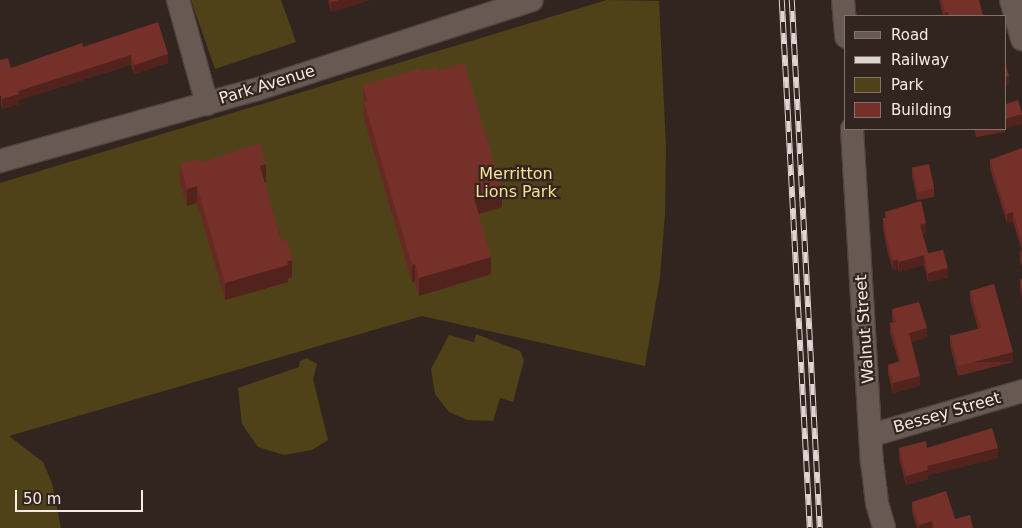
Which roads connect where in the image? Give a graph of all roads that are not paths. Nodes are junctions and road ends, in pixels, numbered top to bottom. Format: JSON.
{"nodes":[{"id":1,"x":178,"y":0,"type":"edge"},
{"id":2,"x":532,"y":0,"type":"edge"},
{"id":3,"x":843,"y":0,"type":"edge"},
{"id":4,"x":1011,"y":0,"type":"edge"},
{"id":5,"x":844,"y":15,"type":"edge"},
{"id":6,"x":1022,"y":39,"type":"edge"},
{"id":7,"x":207,"y":104,"type":"junction"},
{"id":8,"x":852,"y":130,"type":"edge"},
{"id":9,"x":0,"y":161,"type":"edge"},
{"id":10,"x":1022,"y":391,"type":"edge"},
{"id":11,"x":872,"y":435,"type":"junction"},
{"id":12,"x":884,"y":528,"type":"edge"}],
"edges":[{"from":1,"to":7,"type":"street"},
{"from":2,"to":7,"type":"street","name":"Park Avenue"},
{"from":3,"to":5,"type":"street"},
{"from":4,"to":6,"type":"street"},
{"from":7,"to":9,"type":"street","name":"Park Avenue"},
{"from":8,"to":11,"type":"street","name":"Walnut Street"},
{"from":10,"to":11,"type":"street","name":"Bessey Street"},
{"from":11,"to":12,"type":"street","name":"Walnut Street"}]}
